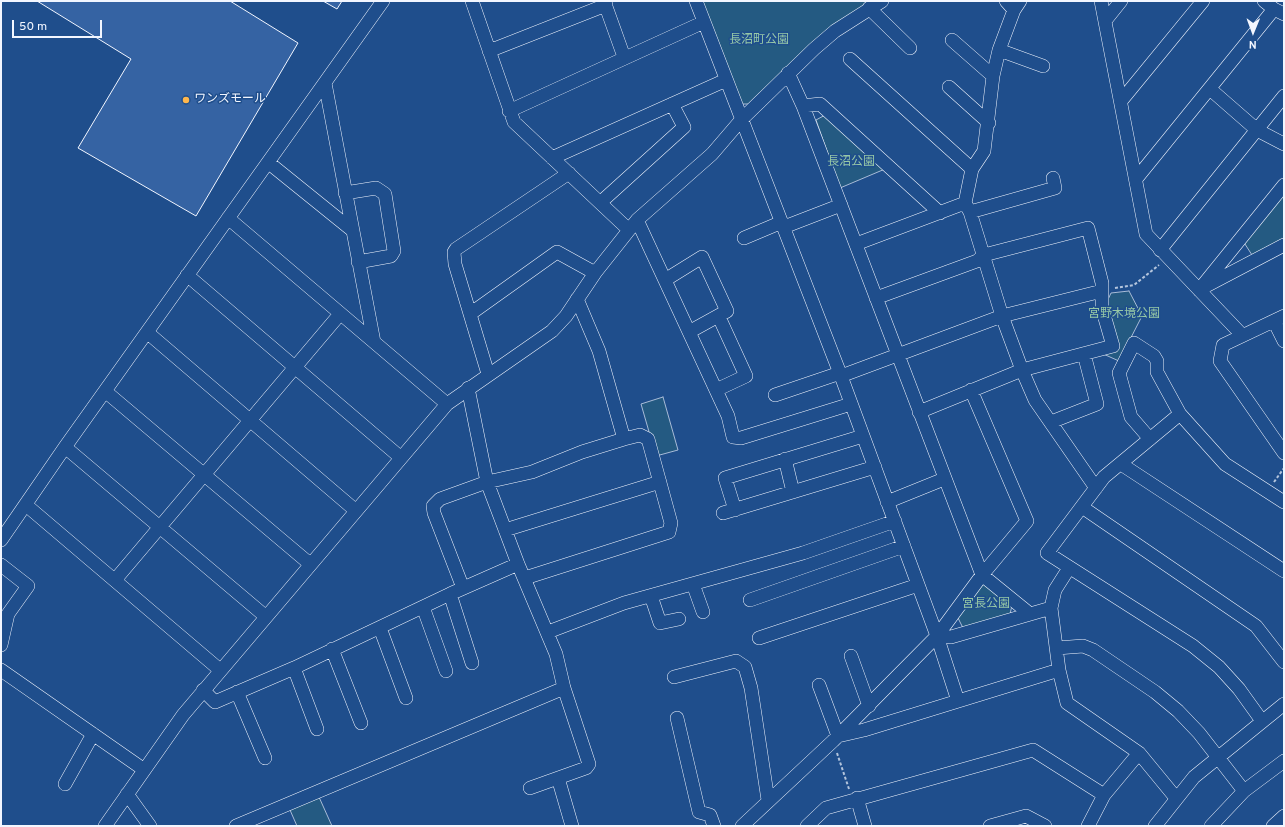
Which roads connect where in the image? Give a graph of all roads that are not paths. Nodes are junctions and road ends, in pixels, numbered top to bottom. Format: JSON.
{"nodes":[{"id":1,"x":384,"y":1,"type":"edge"},
{"id":2,"x":472,"y":1,"type":"edge"},
{"id":3,"x":696,"y":1,"type":"edge"},
{"id":4,"x":882,"y":1,"type":"edge"},
{"id":5,"x":1101,"y":1,"type":"edge"},
{"id":6,"x":1121,"y":1,"type":"edge"},
{"id":7,"x":1203,"y":1,"type":"edge"},
{"id":8,"x":605,"y":3,"type":"edge"},
{"id":9,"x":1013,"y":4,"type":"edge"},
{"id":10,"x":869,"y":8,"type":"junction"},
{"id":11,"x":1274,"y":8,"type":"edge"},
{"id":12,"x":1105,"y":21,"type":"junction"},
{"id":13,"x":704,"y":22,"type":"junction"},
{"id":14,"x":952,"y":40,"type":"dead end"},
{"id":15,"x":910,"y":48,"type":"dead end"},
{"id":16,"x":999,"y":50,"type":"junction"},
{"id":17,"x":489,"y":51,"type":"junction"},
{"id":18,"x":624,"y":57,"type":"junction"},
{"id":19,"x":850,"y":59,"type":"dead end"},
{"id":20,"x":1043,"y":66,"type":"dead end"},
{"id":21,"x":788,"y":73,"type":"junction"},
{"id":22,"x":994,"y":76,"type":"junction"},
{"id":23,"x":726,"y":80,"type":"junction"},
{"id":24,"x":325,"y":83,"type":"junction"},
{"id":25,"x":949,"y":87,"type":"dead end"},
{"id":26,"x":1210,"y":89,"type":"junction"},
{"id":27,"x":1284,"y":96,"type":"edge"},
{"id":28,"x":1121,"y":101,"type":"junction"},
{"id":29,"x":672,"y":104,"type":"junction"},
{"id":30,"x":803,"y":106,"type":"junction"},
{"id":31,"x":509,"y":111,"type":"junction"},
{"id":32,"x":742,"y":119,"type":"junction"},
{"id":33,"x":989,"y":123,"type":"junction"},
{"id":34,"x":1257,"y":130,"type":"junction"},
{"id":35,"x":1284,"y":144,"type":"edge"},
{"id":36,"x":552,"y":158,"type":"junction"},
{"id":37,"x":268,"y":163,"type":"junction"},
{"id":38,"x":972,"y":169,"type":"junction"},
{"id":39,"x":569,"y":173,"type":"junction"},
{"id":40,"x":1053,"y":178,"type":"dead end"},
{"id":41,"x":1136,"y":179,"type":"junction"},
{"id":42,"x":1284,"y":185,"type":"edge"},
{"id":43,"x":345,"y":193,"type":"junction"},
{"id":44,"x":601,"y":202,"type":"junction"},
{"id":45,"x":841,"y":206,"type":"junction"},
{"id":46,"x":968,"y":207,"type":"junction"},
{"id":47,"x":940,"y":213,"type":"junction"},
{"id":48,"x":228,"y":218,"type":"junction"},
{"id":49,"x":783,"y":224,"type":"junction"},
{"id":50,"x":633,"y":225,"type":"junction"},
{"id":51,"x":352,"y":230,"type":"junction"},
{"id":52,"x":744,"y":238,"type":"dead end"},
{"id":53,"x":856,"y":244,"type":"junction"},
{"id":54,"x":1284,"y":245,"type":"edge"},
{"id":55,"x":1164,"y":254,"type":"junction"},
{"id":56,"x":984,"y":255,"type":"junction"},
{"id":57,"x":358,"y":262,"type":"junction"},
{"id":58,"x":595,"y":273,"type":"junction"},
{"id":59,"x":187,"y":275,"type":"junction"},
{"id":60,"x":665,"y":280,"type":"junction"},
{"id":61,"x":1199,"y":290,"type":"junction"},
{"id":62,"x":1102,"y":291,"type":"junction"},
{"id":63,"x":876,"y":298,"type":"junction"},
{"id":64,"x":577,"y":299,"type":"junction"},
{"id":65,"x":340,"y":314,"type":"junction"},
{"id":66,"x":470,"y":314,"type":"junction"},
{"id":67,"x":1002,"y":316,"type":"junction"},
{"id":68,"x":719,"y":317,"type":"junction"},
{"id":69,"x":1279,"y":318,"type":"edge"},
{"id":70,"x":689,"y":332,"type":"junction"},
{"id":71,"x":148,"y":333,"type":"junction"},
{"id":72,"x":1242,"y":335,"type":"junction"},
{"id":73,"x":1284,"y":341,"type":"edge"},
{"id":74,"x":374,"y":342,"type":"junction"},
{"id":75,"x":1084,"y":354,"type":"junction"},
{"id":76,"x":897,"y":355,"type":"junction"},
{"id":77,"x":295,"y":368,"type":"junction"},
{"id":78,"x":1022,"y":370,"type":"junction"},
{"id":79,"x":488,"y":374,"type":"junction"},
{"id":80,"x":840,"y":374,"type":"junction"},
{"id":81,"x":468,"y":388,"type":"junction"},
{"id":82,"x":716,"y":390,"type":"junction"},
{"id":83,"x":971,"y":390,"type":"junction"},
{"id":84,"x":105,"y":391,"type":"junction"},
{"id":85,"x":775,"y":395,"type":"dead end"},
{"id":86,"x":447,"y":404,"type":"junction"},
{"id":87,"x":851,"y":404,"type":"junction"},
{"id":88,"x":919,"y":412,"type":"junction"},
{"id":89,"x":1180,"y":414,"type":"junction"},
{"id":90,"x":250,"y":420,"type":"junction"},
{"id":91,"x":1051,"y":422,"type":"junction"},
{"id":92,"x":863,"y":436,"type":"junction"},
{"id":93,"x":624,"y":439,"type":"junction"},
{"id":94,"x":1150,"y":439,"type":"junction"},
{"id":95,"x":65,"y":447,"type":"junction"},
{"id":96,"x":1284,"y":453,"type":"edge"},
{"id":97,"x":400,"y":457,"type":"junction"},
{"id":98,"x":785,"y":459,"type":"junction"},
{"id":99,"x":1121,"y":464,"type":"junction"},
{"id":100,"x":875,"y":467,"type":"junction"},
{"id":101,"x":205,"y":474,"type":"junction"},
{"id":102,"x":944,"y":479,"type":"junction"},
{"id":103,"x":488,"y":482,"type":"junction"},
{"id":104,"x":660,"y":482,"type":"junction"},
{"id":105,"x":1096,"y":488,"type":"junction"},
{"id":106,"x":793,"y":492,"type":"junction"},
{"id":107,"x":887,"y":502,"type":"junction"},
{"id":108,"x":1284,"y":502,"type":"edge"},
{"id":109,"x":26,"y":505,"type":"junction"},
{"id":110,"x":1082,"y":507,"type":"junction"},
{"id":111,"x":355,"y":510,"type":"junction"},
{"id":112,"x":895,"y":521,"type":"junction"},
{"id":113,"x":160,"y":527,"type":"junction"},
{"id":114,"x":505,"y":530,"type":"junction"},
{"id":115,"x":1,"y":540,"type":"edge"},
{"id":116,"x":904,"y":546,"type":"junction"},
{"id":117,"x":310,"y":564,"type":"junction"},
{"id":118,"x":518,"y":564,"type":"junction"},
{"id":119,"x":1,"y":565,"type":"edge"},
{"id":120,"x":1069,"y":568,"type":"junction"},
{"id":121,"x":1284,"y":571,"type":"edge"},
{"id":122,"x":982,"y":575,"type":"junction"},
{"id":123,"x":525,"y":578,"type":"junction"},
{"id":124,"x":115,"y":580,"type":"junction"},
{"id":125,"x":693,"y":584,"type":"junction"},
{"id":126,"x":918,"y":585,"type":"junction"},
{"id":127,"x":463,"y":588,"type":"junction"},
{"id":128,"x":450,"y":594,"type":"junction"},
{"id":129,"x":651,"y":596,"type":"junction"},
{"id":130,"x":750,"y":600,"type":"dead end"},
{"id":131,"x":423,"y":607,"type":"junction"},
{"id":132,"x":1051,"y":608,"type":"junction"},
{"id":133,"x":703,"y":612,"type":"dead end"},
{"id":134,"x":1030,"y":614,"type":"junction"},
{"id":135,"x":265,"y":616,"type":"junction"},
{"id":136,"x":679,"y":619,"type":"dead end"},
{"id":137,"x":380,"y":628,"type":"junction"},
{"id":138,"x":548,"y":632,"type":"junction"},
{"id":139,"x":937,"y":636,"type":"junction"},
{"id":140,"x":759,"y":638,"type":"dead end"},
{"id":141,"x":1,"y":645,"type":"edge"},
{"id":142,"x":1057,"y":648,"type":"junction"},
{"id":143,"x":332,"y":649,"type":"junction"},
{"id":144,"x":851,"y":656,"type":"dead end"},
{"id":145,"x":1284,"y":662,"type":"edge"},
{"id":146,"x":472,"y":664,"type":"dead end"},
{"id":147,"x":294,"y":668,"type":"junction"},
{"id":148,"x":1,"y":670,"type":"edge"},
{"id":149,"x":220,"y":670,"type":"junction"},
{"id":150,"x":1060,"y":670,"type":"junction"},
{"id":151,"x":446,"y":671,"type":"dead end"},
{"id":152,"x":674,"y":677,"type":"dead end"},
{"id":153,"x":819,"y":685,"type":"dead end"},
{"id":154,"x":564,"y":688,"type":"junction"},
{"id":155,"x":203,"y":690,"type":"junction"},
{"id":156,"x":237,"y":692,"type":"junction"},
{"id":157,"x":406,"y":698,"type":"dead end"},
{"id":158,"x":958,"y":701,"type":"junction"},
{"id":159,"x":1284,"y":704,"type":"edge"},
{"id":160,"x":869,"y":706,"type":"junction"},
{"id":161,"x":677,"y":718,"type":"dead end"},
{"id":162,"x":1262,"y":721,"type":"junction"},
{"id":163,"x":361,"y":723,"type":"dead end"},
{"id":164,"x":317,"y":729,"type":"dead end"},
{"id":165,"x":93,"y":734,"type":"junction"},
{"id":166,"x":835,"y":738,"type":"junction"},
{"id":167,"x":1139,"y":752,"type":"junction"},
{"id":168,"x":1217,"y":757,"type":"junction"},
{"id":169,"x":265,"y":758,"type":"dead end"},
{"id":170,"x":1284,"y":761,"type":"edge"},
{"id":171,"x":143,"y":769,"type":"junction"},
{"id":172,"x":558,"y":778,"type":"junction"},
{"id":173,"x":65,"y":784,"type":"dead end"},
{"id":174,"x":530,"y":788,"type":"dead end"},
{"id":175,"x":1244,"y":791,"type":"junction"},
{"id":176,"x":127,"y":794,"type":"junction"},
{"id":177,"x":1104,"y":795,"type":"junction"},
{"id":178,"x":1176,"y":798,"type":"junction"},
{"id":179,"x":855,"y":799,"type":"junction"},
{"id":180,"x":768,"y":800,"type":"junction"},
{"id":181,"x":1284,"y":816,"type":"edge"},
{"id":182,"x":105,"y":826,"type":"edge"},
{"id":183,"x":150,"y":826,"type":"edge"},
{"id":184,"x":236,"y":826,"type":"edge"},
{"id":185,"x":572,"y":826,"type":"edge"},
{"id":186,"x":714,"y":826,"type":"edge"},
{"id":187,"x":742,"y":826,"type":"edge"},
{"id":188,"x":807,"y":826,"type":"edge"},
{"id":189,"x":865,"y":826,"type":"edge"},
{"id":190,"x":990,"y":826,"type":"edge"},
{"id":191,"x":1045,"y":826,"type":"edge"},
{"id":192,"x":1088,"y":826,"type":"edge"},
{"id":193,"x":1155,"y":826,"type":"edge"},
{"id":194,"x":1211,"y":826,"type":"edge"},
{"id":195,"x":1273,"y":826,"type":"edge"}],
"edges":[{"from":1,"to":24,"type":"street"},
{"from":2,"to":17,"type":"street"},
{"from":3,"to":13,"type":"street"},
{"from":4,"to":10,"type":"street"},
{"from":5,"to":12,"type":"street"},
{"from":6,"to":12,"type":"street"},
{"from":7,"to":28,"type":"street"},
{"from":8,"to":17,"type":"street"},
{"from":8,"to":18,"type":"street"},
{"from":9,"to":16,"type":"street"},
{"from":10,"to":15,"type":"street"},
{"from":10,"to":21,"type":"street"},
{"from":11,"to":26,"type":"street"},
{"from":12,"to":28,"type":"street"},
{"from":13,"to":18,"type":"street"},
{"from":13,"to":23,"type":"street"},
{"from":14,"to":22,"type":"street"},
{"from":16,"to":20,"type":"street"},
{"from":16,"to":22,"type":"street"},
{"from":17,"to":31,"type":"street"},
{"from":18,"to":31,"type":"street"},
{"from":19,"to":38,"type":"street"},
{"from":21,"to":30,"type":"street"},
{"from":21,"to":32,"type":"street"},
{"from":22,"to":33,"type":"street"},
{"from":23,"to":29,"type":"street"},
{"from":23,"to":32,"type":"street"},
{"from":24,"to":37,"type":"street"},
{"from":24,"to":43,"type":"street"},
{"from":25,"to":33,"type":"street"},
{"from":26,"to":34,"type":"street"},
{"from":26,"to":41,"type":"street"},
{"from":27,"to":34,"type":"street"},
{"from":28,"to":41,"type":"street"},
{"from":29,"to":36,"type":"street"},
{"from":29,"to":44,"type":"street"},
{"from":30,"to":45,"type":"street"},
{"from":30,"to":47,"type":"street"},
{"from":31,"to":36,"type":"street"},
{"from":32,"to":49,"type":"street"},
{"from":32,"to":50,"type":"street"},
{"from":33,"to":38,"type":"street"},
{"from":34,"to":35,"type":"street"},
{"from":34,"to":55,"type":"street"},
{"from":36,"to":39,"type":"street"},
{"from":37,"to":48,"type":"street"},
{"from":37,"to":51,"type":"street"},
{"from":38,"to":46,"type":"street"},
{"from":39,"to":44,"type":"street"},
{"from":39,"to":66,"type":"street"},
{"from":40,"to":46,"type":"street"},
{"from":41,"to":55,"type":"street"},
{"from":42,"to":61,"type":"street"},
{"from":43,"to":51,"type":"street"},
{"from":43,"to":57,"type":"street"},
{"from":44,"to":50,"type":"street"},
{"from":45,"to":49,"type":"street"},
{"from":45,"to":53,"type":"street"},
{"from":46,"to":47,"type":"street"},
{"from":46,"to":56,"type":"street"},
{"from":47,"to":53,"type":"street"},
{"from":48,"to":59,"type":"street"},
{"from":48,"to":65,"type":"street"},
{"from":49,"to":52,"type":"street"},
{"from":49,"to":80,"type":"street"},
{"from":50,"to":58,"type":"street"},
{"from":50,"to":60,"type":"street"},
{"from":51,"to":57,"type":"street"},
{"from":53,"to":63,"type":"street"},
{"from":54,"to":61,"type":"street"},
{"from":55,"to":61,"type":"street"},
{"from":56,"to":62,"type":"street"},
{"from":56,"to":63,"type":"street"},
{"from":56,"to":67,"type":"street"},
{"from":57,"to":74,"type":"street"},
{"from":58,"to":64,"type":"street"},
{"from":58,"to":66,"type":"street"},
{"from":59,"to":71,"type":"street"},
{"from":59,"to":77,"type":"street"},
{"from":60,"to":68,"type":"street"},
{"from":60,"to":70,"type":"street"},
{"from":61,"to":72,"type":"street"},
{"from":62,"to":67,"type":"street"},
{"from":62,"to":75,"type":"street"},
{"from":63,"to":76,"type":"street"},
{"from":64,"to":79,"type":"street"},
{"from":64,"to":93,"type":"street"},
{"from":65,"to":74,"type":"street"},
{"from":65,"to":77,"type":"street"},
{"from":66,"to":79,"type":"street"},
{"from":67,"to":76,"type":"street"},
{"from":67,"to":78,"type":"street"},
{"from":68,"to":70,"type":"street"},
{"from":68,"to":82,"type":"street"},
{"from":69,"to":72,"type":"street"},
{"from":69,"to":73,"type":"street"},
{"from":70,"to":82,"type":"street"},
{"from":71,"to":84,"type":"street"},
{"from":71,"to":90,"type":"street"},
{"from":72,"to":96,"type":"street"},
{"from":74,"to":86,"type":"street"},
{"from":75,"to":78,"type":"street"},
{"from":75,"to":91,"type":"street"},
{"from":76,"to":80,"type":"street"},
{"from":76,"to":88,"type":"street"},
{"from":77,"to":90,"type":"street"},
{"from":77,"to":97,"type":"street"},
{"from":78,"to":83,"type":"street"},
{"from":78,"to":91,"type":"street"},
{"from":79,"to":81,"type":"street"},
{"from":80,"to":85,"type":"street"},
{"from":80,"to":87,"type":"street"},
{"from":81,"to":86,"type":"street"},
{"from":81,"to":103,"type":"street"},
{"from":82,"to":87,"type":"street"},
{"from":83,"to":88,"type":"street"},
{"from":83,"to":122,"type":"street"},
{"from":84,"to":95,"type":"street"},
{"from":84,"to":101,"type":"street"},
{"from":86,"to":97,"type":"street"},
{"from":87,"to":92,"type":"street"},
{"from":88,"to":102,"type":"street"},
{"from":89,"to":94,"type":"street"},
{"from":89,"to":94,"type":"street"},
{"from":89,"to":108,"type":"street"},
{"from":90,"to":101,"type":"street"},
{"from":90,"to":111,"type":"street"},
{"from":91,"to":105,"type":"street"},
{"from":92,"to":98,"type":"street"},
{"from":92,"to":100,"type":"street"},
{"from":93,"to":103,"type":"street"},
{"from":93,"to":104,"type":"street"},
{"from":94,"to":99,"type":"street"},
{"from":95,"to":109,"type":"street"},
{"from":95,"to":113,"type":"street"},
{"from":97,"to":111,"type":"street"},
{"from":98,"to":106,"type":"street"},
{"from":98,"to":106,"type":"street"},
{"from":99,"to":105,"type":"street"},
{"from":99,"to":121,"type":"street"},
{"from":100,"to":106,"type":"street"},
{"from":100,"to":107,"type":"street"},
{"from":101,"to":113,"type":"street"},
{"from":101,"to":117,"type":"street"},
{"from":102,"to":107,"type":"street"},
{"from":102,"to":122,"type":"street"},
{"from":103,"to":114,"type":"street"},
{"from":103,"to":127,"type":"street"},
{"from":104,"to":114,"type":"street"},
{"from":104,"to":123,"type":"street"},
{"from":105,"to":110,"type":"street"},
{"from":107,"to":112,"type":"street"},
{"from":109,"to":115,"type":"street"},
{"from":109,"to":124,"type":"street"},
{"from":110,"to":120,"type":"street"},
{"from":110,"to":145,"type":"street"},
{"from":111,"to":117,"type":"street"},
{"from":112,"to":116,"type":"street"},
{"from":112,"to":125,"type":"street"},
{"from":113,"to":124,"type":"street"},
{"from":113,"to":135,"type":"street"},
{"from":114,"to":118,"type":"street"},
{"from":116,"to":126,"type":"street"},
{"from":116,"to":130,"type":"street"},
{"from":117,"to":135,"type":"street"},
{"from":118,"to":123,"type":"street"},
{"from":118,"to":127,"type":"street"},
{"from":119,"to":141,"type":"street"},
{"from":120,"to":132,"type":"street"},
{"from":120,"to":162,"type":"street"},
{"from":122,"to":134,"type":"street"},
{"from":122,"to":139,"type":"street"},
{"from":123,"to":138,"type":"street"},
{"from":124,"to":149,"type":"street"},
{"from":125,"to":129,"type":"street"},
{"from":125,"to":133,"type":"street"},
{"from":126,"to":139,"type":"street"},
{"from":126,"to":140,"type":"street"},
{"from":127,"to":128,"type":"street"},
{"from":128,"to":131,"type":"street"},
{"from":128,"to":146,"type":"street"},
{"from":129,"to":136,"type":"street"},
{"from":129,"to":138,"type":"street"},
{"from":131,"to":137,"type":"street"},
{"from":131,"to":151,"type":"street"},
{"from":132,"to":134,"type":"street"},
{"from":132,"to":142,"type":"street"},
{"from":134,"to":139,"type":"street"},
{"from":135,"to":149,"type":"street"},
{"from":137,"to":143,"type":"street"},
{"from":137,"to":157,"type":"street"},
{"from":138,"to":154,"type":"street"},
{"from":139,"to":158,"type":"street"},
{"from":139,"to":160,"type":"street"},
{"from":142,"to":150,"type":"street"},
{"from":142,"to":168,"type":"street"},
{"from":143,"to":147,"type":"street"},
{"from":143,"to":163,"type":"street"},
{"from":144,"to":160,"type":"street"},
{"from":147,"to":156,"type":"street"},
{"from":147,"to":164,"type":"street"},
{"from":148,"to":165,"type":"street"},
{"from":149,"to":155,"type":"street"},
{"from":150,"to":158,"type":"street"},
{"from":150,"to":167,"type":"street"},
{"from":152,"to":180,"type":"street"},
{"from":153,"to":166,"type":"street"},
{"from":154,"to":172,"type":"street"},
{"from":154,"to":184,"type":"street"},
{"from":155,"to":156,"type":"street"},
{"from":155,"to":171,"type":"street"},
{"from":156,"to":169,"type":"street"},
{"from":158,"to":166,"type":"street"},
{"from":159,"to":162,"type":"street"},
{"from":160,"to":166,"type":"street"},
{"from":161,"to":186,"type":"street"},
{"from":162,"to":168,"type":"street"},
{"from":165,"to":171,"type":"street"},
{"from":165,"to":173,"type":"street"},
{"from":166,"to":180,"type":"street"},
{"from":167,"to":177,"type":"street"},
{"from":167,"to":178,"type":"street"},
{"from":168,"to":175,"type":"street"},
{"from":168,"to":178,"type":"street"},
{"from":170,"to":175,"type":"street"},
{"from":171,"to":176,"type":"street"},
{"from":172,"to":174,"type":"street"},
{"from":172,"to":185,"type":"street"},
{"from":175,"to":194,"type":"street"},
{"from":176,"to":182,"type":"street"},
{"from":176,"to":183,"type":"street"},
{"from":177,"to":179,"type":"street"},
{"from":177,"to":192,"type":"street"},
{"from":178,"to":193,"type":"street"},
{"from":179,"to":188,"type":"street"},
{"from":179,"to":189,"type":"street"},
{"from":180,"to":187,"type":"street"},
{"from":181,"to":195,"type":"street"},
{"from":190,"to":191,"type":"street"}]}
